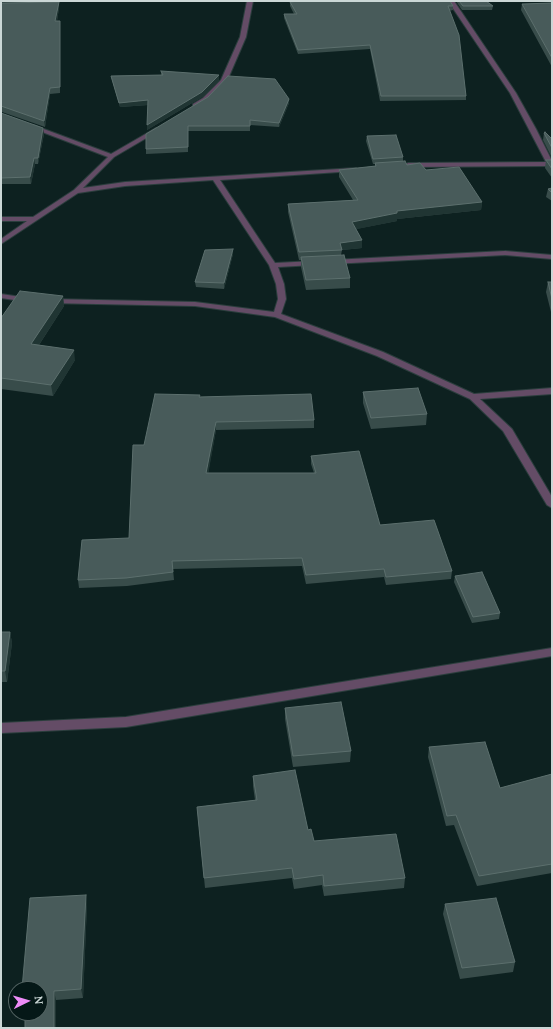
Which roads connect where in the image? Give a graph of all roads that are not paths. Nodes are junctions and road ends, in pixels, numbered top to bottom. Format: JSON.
{"nodes":[{"id":1,"x":250,"y":1,"type":"edge"},
{"id":2,"x":451,"y":1,"type":"edge"},
{"id":3,"x":186,"y":111,"type":"edge"},
{"id":4,"x":23,"y":123,"type":"edge"},
{"id":5,"x":162,"y":126,"type":"edge"},
{"id":6,"x":112,"y":156,"type":"junction"},
{"id":7,"x":551,"y":164,"type":"edge"},
{"id":8,"x":404,"y":165,"type":"edge"},
{"id":9,"x":365,"y":168,"type":"edge"},
{"id":10,"x":215,"y":178,"type":"junction"},
{"id":11,"x":76,"y":191,"type":"junction"},
{"id":12,"x":1,"y":219,"type":"edge"},
{"id":13,"x":34,"y":220,"type":"junction"},
{"id":14,"x":1,"y":242,"type":"edge"},
{"id":15,"x":552,"y":256,"type":"edge"},
{"id":16,"x":272,"y":265,"type":"junction"},
{"id":17,"x":1,"y":296,"type":"edge"},
{"id":18,"x":277,"y":315,"type":"junction"},
{"id":19,"x":552,"y":391,"type":"edge"},
{"id":20,"x":473,"y":397,"type":"junction"},
{"id":21,"x":552,"y":505,"type":"edge"},
{"id":22,"x":552,"y":652,"type":"edge"},
{"id":23,"x":1,"y":728,"type":"edge"}],
"edges":[{"from":1,"to":3,"type":"street"},
{"from":2,"to":7,"type":"street"},
{"from":4,"to":6,"type":"street"},
{"from":5,"to":6,"type":"street"},
{"from":6,"to":11,"type":"street"},
{"from":7,"to":8,"type":"street"},
{"from":9,"to":10,"type":"street"},
{"from":10,"to":11,"type":"street"},
{"from":10,"to":16,"type":"street"},
{"from":11,"to":13,"type":"street"},
{"from":12,"to":13,"type":"street"},
{"from":13,"to":14,"type":"street"},
{"from":15,"to":16,"type":"street"},
{"from":16,"to":18,"type":"street"},
{"from":17,"to":18,"type":"street"},
{"from":18,"to":20,"type":"street"},
{"from":19,"to":20,"type":"street"},
{"from":20,"to":21,"type":"street"},
{"from":22,"to":23,"type":"street"}]}
